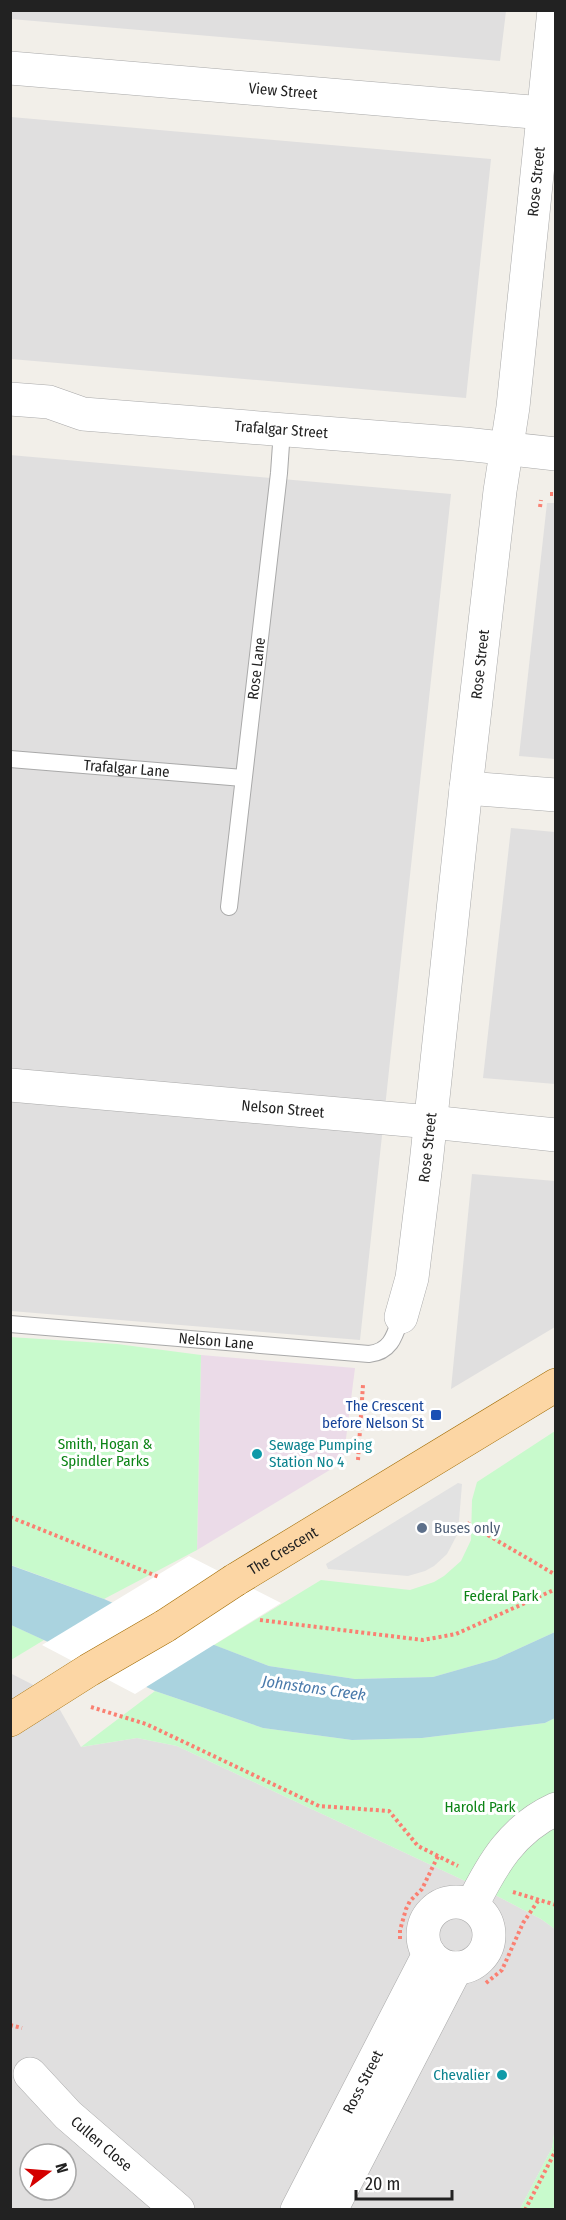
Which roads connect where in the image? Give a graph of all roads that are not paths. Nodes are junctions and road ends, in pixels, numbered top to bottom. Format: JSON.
{"nodes":[{"id":1,"x":554,"y":10,"type":"edge"},
{"id":2,"x":10,"y":68,"type":"edge"},
{"id":3,"x":549,"y":114,"type":"edge"},
{"id":4,"x":10,"y":399,"type":"edge"},
{"id":5,"x":282,"y":430,"type":"junction"},
{"id":6,"x":507,"y":449,"type":"junction"},
{"id":7,"x":555,"y":454,"type":"edge"},
{"id":8,"x":10,"y":759,"type":"edge"},
{"id":9,"x":243,"y":778,"type":"junction"},
{"id":10,"x":466,"y":788,"type":"junction"},
{"id":11,"x":555,"y":795,"type":"edge"},
{"id":12,"x":229,"y":907,"type":"dead end"},
{"id":13,"x":10,"y":1085,"type":"edge"},
{"id":14,"x":431,"y":1122,"type":"junction"},
{"id":15,"x":555,"y":1135,"type":"edge"},
{"id":16,"x":401,"y":1317,"type":"joint"},
{"id":17,"x":10,"y":1324,"type":"edge"},
{"id":18,"x":555,"y":1385,"type":"edge"},
{"id":19,"x":10,"y":1720,"type":"edge"},
{"id":20,"x":555,"y":1809,"type":"edge"},
{"id":21,"x":479,"y":1892,"type":"junction"},
{"id":22,"x":442,"y":1961,"type":"junction"},
{"id":23,"x":30,"y":2074,"type":"dead end"},
{"id":24,"x":178,"y":2210,"type":"edge"},
{"id":25,"x":297,"y":2210,"type":"edge"},
{"id":26,"x":331,"y":2210,"type":"edge"}],
"edges":[{"from":1,"to":3,"type":"street","name":"Rose Street"},
{"from":2,"to":3,"type":"street","name":"View Street"},
{"from":3,"to":6,"type":"street","name":"Rose Street"},
{"from":4,"to":5,"type":"street","name":"Trafalgar Street"},
{"from":5,"to":6,"type":"street","name":"Trafalgar Street"},
{"from":5,"to":9,"type":"lane","name":"Rose Lane"},
{"from":6,"to":7,"type":"street","name":"Trafalgar Street"},
{"from":6,"to":10,"type":"street","name":"Rose Street"},
{"from":8,"to":9,"type":"lane","name":"Trafalgar Lane"},
{"from":9,"to":12,"type":"lane","name":"Rose Lane"},
{"from":10,"to":11,"type":"street"},
{"from":10,"to":14,"type":"street","name":"Rose Street"},
{"from":13,"to":14,"type":"street","name":"Nelson Street"},
{"from":14,"to":15,"type":"street","name":"Nelson Street"},
{"from":14,"to":16,"type":"street","name":"Rose Street"},
{"from":16,"to":17,"type":"lane","name":"Nelson Lane"},
{"from":18,"to":19,"type":"main road","name":"The Crescent","bridge":true},
{"from":20,"to":21,"type":"street"},
{"from":21,"to":22,"type":"street"},
{"from":21,"to":22,"type":"street"},
{"from":22,"to":25,"type":"street","name":"Ross Street"},
{"from":22,"to":26,"type":"street","name":"Ross Street"},
{"from":23,"to":24,"type":"street","name":"Cullen Close"}]}
